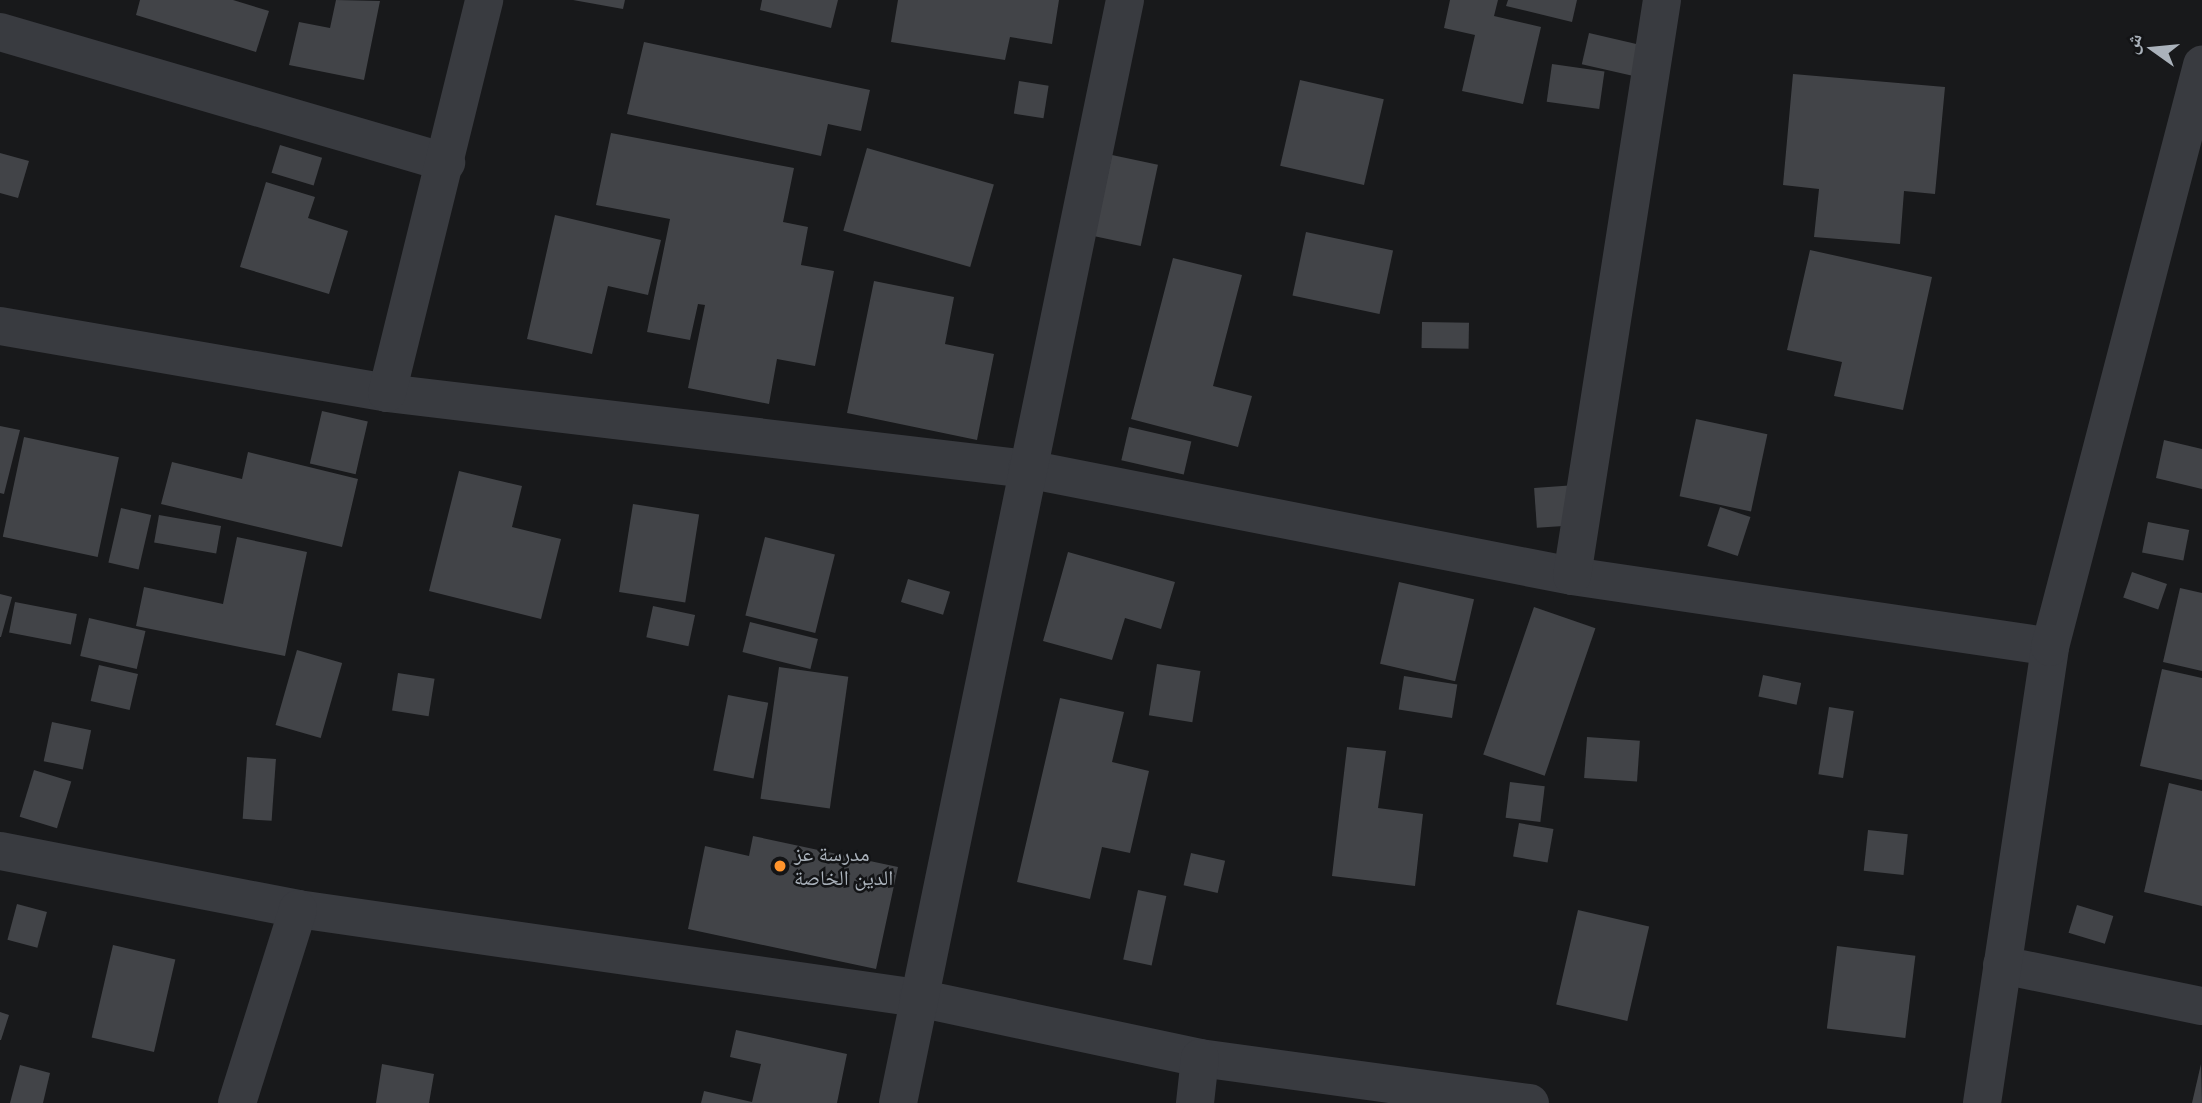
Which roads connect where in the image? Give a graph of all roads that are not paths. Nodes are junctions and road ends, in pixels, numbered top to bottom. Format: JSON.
{"nodes":[{"id":1,"x":484,"y":0,"type":"edge"},
{"id":2,"x":1125,"y":0,"type":"edge"},
{"id":3,"x":1662,"y":0,"type":"edge"},
{"id":4,"x":0,"y":32,"type":"edge"},
{"id":5,"x":2202,"y":65,"type":"edge"},
{"id":6,"x":446,"y":162,"type":"junction"},
{"id":7,"x":0,"y":326,"type":"edge"},
{"id":8,"x":387,"y":393,"type":"junction"},
{"id":9,"x":1027,"y":469,"type":"junction"},
{"id":10,"x":1572,"y":576,"type":"junction"},
{"id":11,"x":2050,"y":647,"type":"junction"},
{"id":12,"x":0,"y":851,"type":"edge"},
{"id":13,"x":298,"y":909,"type":"junction"},
{"id":14,"x":2002,"y":965,"type":"junction"},
{"id":15,"x":918,"y":998,"type":"junction"},
{"id":16,"x":2202,"y":1006,"type":"edge"},
{"id":17,"x":1200,"y":1058,"type":"junction"},
{"id":18,"x":237,"y":1103,"type":"edge"},
{"id":19,"x":898,"y":1103,"type":"edge"},
{"id":20,"x":1195,"y":1103,"type":"edge"},
{"id":21,"x":1530,"y":1103,"type":"edge"},
{"id":22,"x":1982,"y":1103,"type":"edge"}],
"edges":[{"from":1,"to":6,"type":"street"},
{"from":2,"to":9,"type":"street"},
{"from":3,"to":10,"type":"street"},
{"from":4,"to":6,"type":"street"},
{"from":5,"to":11,"type":"street"},
{"from":6,"to":8,"type":"street"},
{"from":7,"to":8,"type":"street"},
{"from":8,"to":9,"type":"street"},
{"from":9,"to":10,"type":"street"},
{"from":9,"to":15,"type":"street"},
{"from":10,"to":11,"type":"street"},
{"from":11,"to":14,"type":"street"},
{"from":12,"to":13,"type":"street"},
{"from":13,"to":15,"type":"street"},
{"from":13,"to":18,"type":"street"},
{"from":14,"to":16,"type":"street"},
{"from":14,"to":22,"type":"street"},
{"from":15,"to":17,"type":"street"},
{"from":15,"to":19,"type":"street"},
{"from":17,"to":20,"type":"street"},
{"from":17,"to":21,"type":"street"}]}
